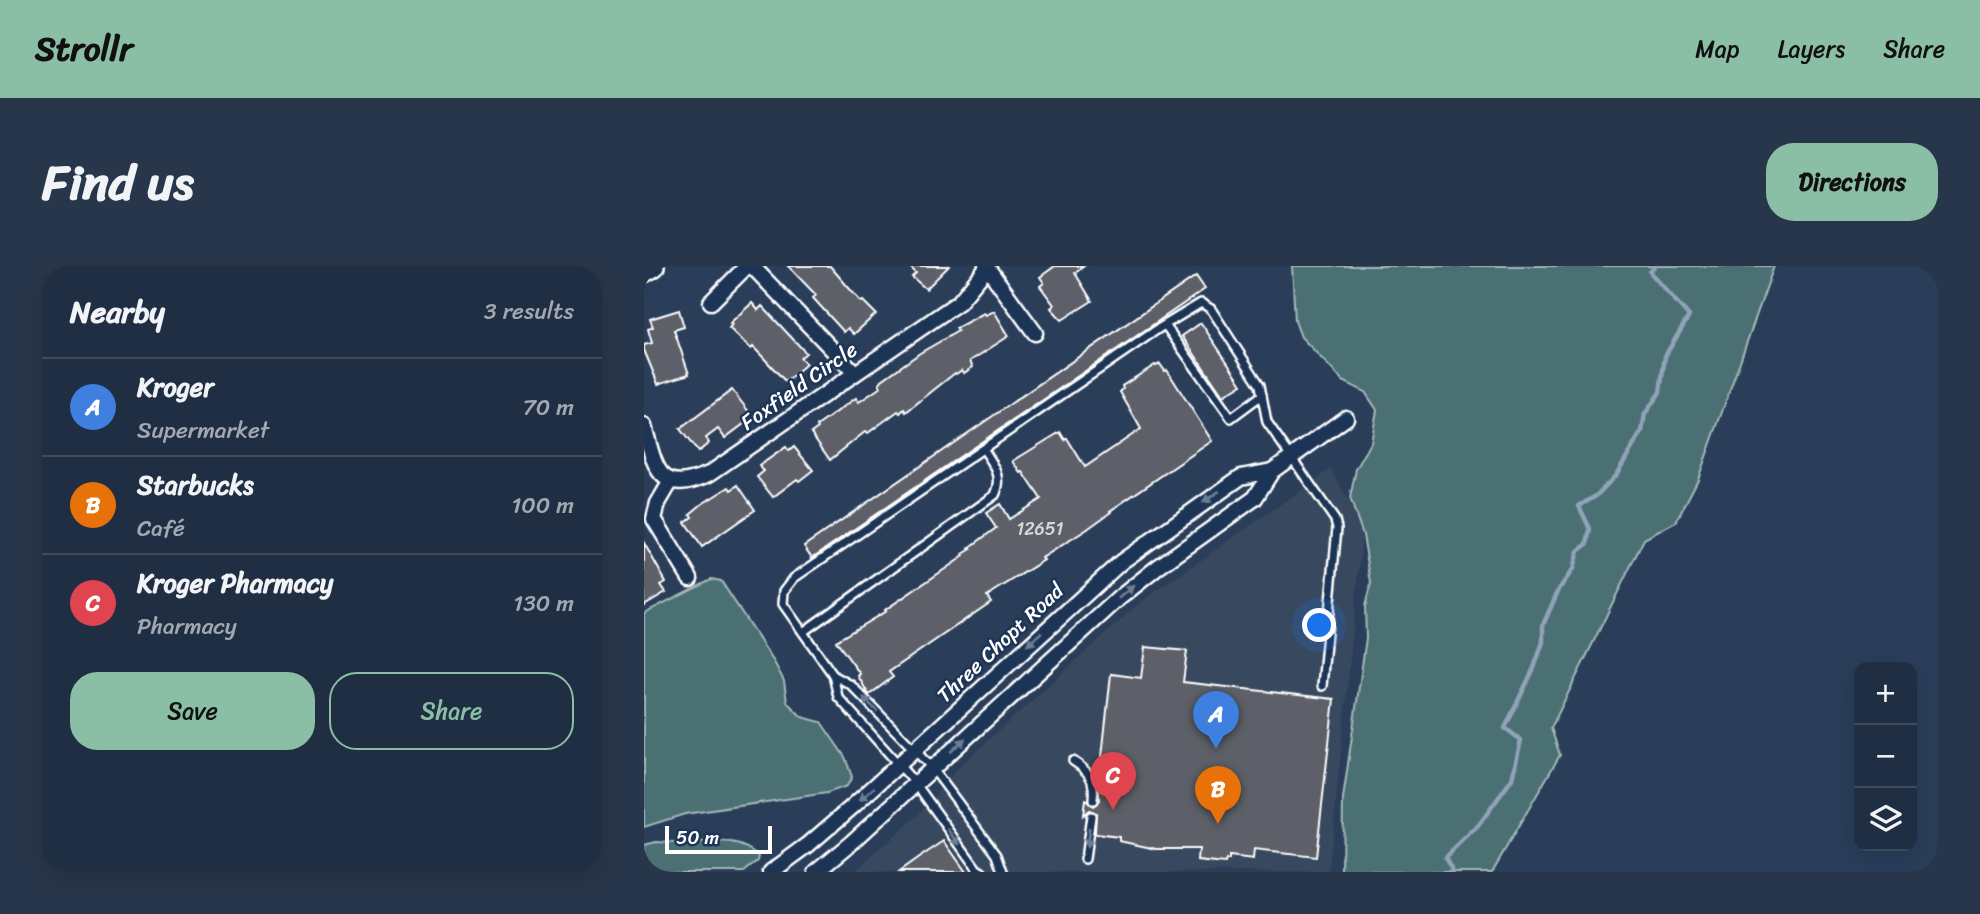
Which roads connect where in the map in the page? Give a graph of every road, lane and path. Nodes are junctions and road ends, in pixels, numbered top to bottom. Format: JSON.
{"nodes":[{"id":1,"x":653,"y":266,"type":"edge"},
{"id":2,"x":750,"y":266,"type":"edge"},
{"id":3,"x":986,"y":267,"type":"edge"},
{"id":4,"x":644,"y":271,"type":"edge"},
{"id":5,"x":711,"y":302,"type":"dead end"},
{"id":6,"x":1165,"y":325,"type":"junction"},
{"id":7,"x":1035,"y":333,"type":"dead end"},
{"id":8,"x":855,"y":373,"type":"junction"},
{"id":9,"x":1262,"y":396,"type":"junction"},
{"id":10,"x":1346,"y":418,"type":"dead end"},
{"id":11,"x":644,"y":426,"type":"edge"},
{"id":12,"x":984,"y":450,"type":"junction"},
{"id":13,"x":1292,"y":457,"type":"junction"},
{"id":14,"x":1272,"y":471,"type":"junction"},
{"id":15,"x":671,"y":481,"type":"junction"},
{"id":16,"x":690,"y":578,"type":"dead end"},
{"id":17,"x":803,"y":632,"type":"junction"},
{"id":18,"x":833,"y":676,"type":"junction"},
{"id":19,"x":1322,"y":686,"type":"dead end"},
{"id":20,"x":915,"y":750,"type":"junction"},
{"id":21,"x":1073,"y":761,"type":"dead end"},
{"id":22,"x":899,"y":765,"type":"junction"},
{"id":23,"x":933,"y":769,"type":"junction"},
{"id":24,"x":916,"y":784,"type":"junction"},
{"id":25,"x":1093,"y":800,"type":"dead end"},
{"id":26,"x":1091,"y":816,"type":"dead end"},
{"id":27,"x":1085,"y":859,"type":"dead end"},
{"id":28,"x":771,"y":872,"type":"edge"},
{"id":29,"x":816,"y":872,"type":"edge"},
{"id":30,"x":982,"y":872,"type":"edge"},
{"id":31,"x":1003,"y":872,"type":"edge"}],
"edges":[{"from":1,"to":4,"type":"street"},
{"from":2,"to":5,"type":"street"},
{"from":2,"to":8,"type":"street"},
{"from":3,"to":7,"type":"street"},
{"from":3,"to":8,"type":"street","name":"Foxfield Circle"},
{"from":6,"to":9,"type":"lane"},
{"from":6,"to":9,"type":"lane"},
{"from":6,"to":12,"type":"lane"},
{"from":8,"to":15,"type":"street","name":"Foxfield Circle"},
{"from":9,"to":13,"type":"lane"},
{"from":10,"to":13,"type":"street","name":"Three Chopt Road"},
{"from":11,"to":15,"type":"street"},
{"from":12,"to":17,"type":"lane"},
{"from":12,"to":17,"type":"lane"},
{"from":13,"to":14,"type":"street","name":"Three Chopt Road"},
{"from":13,"to":19,"type":"lane"},
{"from":14,"to":20,"type":"street","name":"Three Chopt Road","one_way":true},
{"from":23,"to":14,"type":"street","name":"Three Chopt Road","one_way":true},
{"from":15,"to":16,"type":"street"},
{"from":17,"to":18,"type":"lane"},
{"from":20,"to":18,"type":"lane","one_way":true},
{"from":18,"to":22,"type":"lane"},
{"from":20,"to":22,"type":"street","name":"Three Chopt Road"},
{"from":20,"to":23,"type":"lane"},
{"from":21,"to":25,"type":"lane"},
{"from":22,"to":24,"type":"lane"},
{"from":22,"to":28,"type":"street","name":"Three Chopt Road","one_way":true},
{"from":23,"to":24,"type":"street","name":"Three Chopt Road"},
{"from":23,"to":31,"type":"lane"},
{"from":24,"to":29,"type":"street","name":"Three Chopt Road"},
{"from":24,"to":30,"type":"lane","one_way":true},
{"from":26,"to":27,"type":"lane","one_way":true}]}
